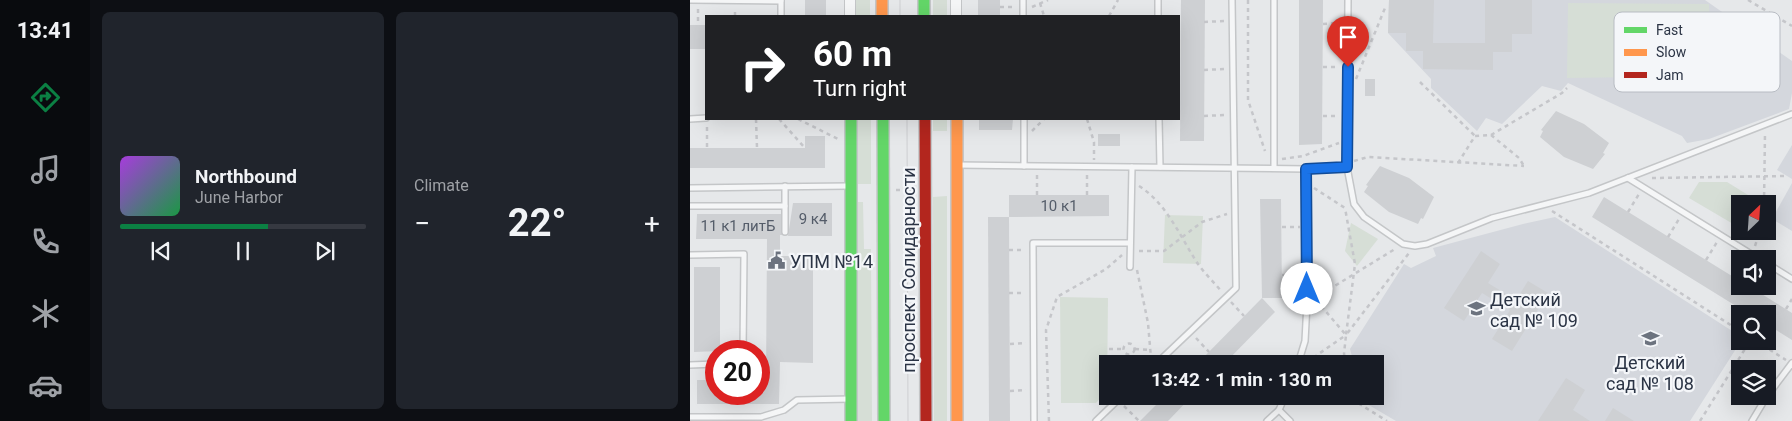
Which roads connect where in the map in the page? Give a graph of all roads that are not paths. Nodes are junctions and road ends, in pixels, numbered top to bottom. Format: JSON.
{"nodes":[{"id":1,"x":690,"y":0,"type":"edge"},
{"id":2,"x":698,"y":0,"type":"edge"},
{"id":3,"x":850,"y":0,"type":"edge"},
{"id":4,"x":882,"y":0,"type":"edge"},
{"id":5,"x":924,"y":0,"type":"edge"},
{"id":6,"x":956,"y":0,"type":"edge"},
{"id":7,"x":1023,"y":0,"type":"edge"},
{"id":8,"x":1158,"y":0,"type":"edge"},
{"id":9,"x":1232,"y":0,"type":"edge"},
{"id":10,"x":1274,"y":0,"type":"edge"},
{"id":11,"x":1348,"y":0,"type":"edge"},
{"id":12,"x":781,"y":1,"type":"edge"},
{"id":13,"x":781,"y":15,"type":"edge"},
{"id":14,"x":850,"y":15,"type":"edge"},
{"id":15,"x":882,"y":15,"type":"edge"},
{"id":16,"x":924,"y":15,"type":"edge"},
{"id":17,"x":956,"y":15,"type":"edge"},
{"id":18,"x":1024,"y":15,"type":"edge"},
{"id":19,"x":1158,"y":15,"type":"edge"},
{"id":20,"x":1792,"y":114,"type":"edge"},
{"id":21,"x":690,"y":119,"type":"edge"},
{"id":22,"x":705,"y":119,"type":"edge"},
{"id":23,"x":851,"y":120,"type":"edge"},
{"id":24,"x":883,"y":120,"type":"edge"},
{"id":25,"x":925,"y":120,"type":"edge"},
{"id":26,"x":957,"y":120,"type":"edge"},
{"id":27,"x":1024,"y":120,"type":"edge"},
{"id":28,"x":1159,"y":120,"type":"edge"},
{"id":29,"x":957,"y":165,"type":"junction"},
{"id":30,"x":1024,"y":166,"type":"junction"},
{"id":31,"x":1132,"y":167,"type":"junction"},
{"id":32,"x":1160,"y":167,"type":"junction"},
{"id":33,"x":1347,"y":167,"type":"junction"},
{"id":34,"x":1234,"y":168,"type":"junction"},
{"id":35,"x":1274,"y":168,"type":"junction"},
{"id":36,"x":1306,"y":169,"type":"junction"},
{"id":37,"x":1628,"y":178,"type":"junction"},
{"id":38,"x":785,"y":186,"type":"junction"},
{"id":39,"x":850,"y":186,"type":"junction"},
{"id":40,"x":690,"y":188,"type":"edge"},
{"id":41,"x":690,"y":206,"type":"edge"},
{"id":42,"x":785,"y":206,"type":"junction"},
{"id":43,"x":785,"y":232,"type":"dead end"},
{"id":44,"x":1130,"y":243,"type":"junction"},
{"id":45,"x":1746,"y":250,"type":"edge"},
{"id":46,"x":690,"y":255,"type":"edge"},
{"id":47,"x":1130,"y":267,"type":"road end"},
{"id":48,"x":1776,"y":269,"type":"edge"},
{"id":49,"x":1792,"y":279,"type":"edge"},
{"id":50,"x":743,"y":340,"type":"edge"},
{"id":51,"x":1164,"y":355,"type":"edge"},
{"id":52,"x":1301,"y":355,"type":"edge"},
{"id":53,"x":1792,"y":363,"type":"edge"},
{"id":54,"x":705,"y":364,"type":"edge"},
{"id":55,"x":690,"y":365,"type":"edge"},
{"id":56,"x":1776,"y":384,"type":"edge"},
{"id":57,"x":852,"y":399,"type":"junction"},
{"id":58,"x":1113,"y":405,"type":"edge"},
{"id":59,"x":1281,"y":405,"type":"edge"},
{"id":60,"x":1762,"y":405,"type":"edge"},
{"id":61,"x":1279,"y":410,"type":"junction"},
{"id":62,"x":690,"y":417,"type":"edge"},
{"id":63,"x":761,"y":419,"type":"edge"},
{"id":64,"x":851,"y":421,"type":"edge"},
{"id":65,"x":884,"y":421,"type":"edge"},
{"id":66,"x":926,"y":421,"type":"edge"},
{"id":67,"x":957,"y":421,"type":"edge"},
{"id":68,"x":1034,"y":421,"type":"edge"},
{"id":69,"x":1096,"y":421,"type":"edge"},
{"id":70,"x":1267,"y":421,"type":"edge"},
{"id":71,"x":1290,"y":421,"type":"edge"},
{"id":72,"x":1752,"y":421,"type":"edge"}],
"edges":[{"from":1,"to":2,"type":"lane"},
{"from":2,"to":12,"type":"lane"},
{"from":3,"to":14,"type":"street"},
{"from":4,"to":15,"type":"main road"},
{"from":5,"to":16,"type":"main road"},
{"from":6,"to":17,"type":"street"},
{"from":7,"to":18,"type":"lane"},
{"from":8,"to":19,"type":"lane"},
{"from":9,"to":34,"type":"lane"},
{"from":10,"to":35,"type":"lane"},
{"from":11,"to":33,"type":"lane"},
{"from":12,"to":13,"type":"lane"},
{"from":20,"to":37,"type":"lane"},
{"from":21,"to":22,"type":"lane"},
{"from":23,"to":39,"type":"main road"},
{"from":24,"to":65,"type":"main road","name":"проспект Солидарности"},
{"from":25,"to":66,"type":"main road","name":"проспект Солидарности"},
{"from":26,"to":29,"type":"main road"},
{"from":27,"to":30,"type":"lane"},
{"from":28,"to":32,"type":"lane"},
{"from":29,"to":30,"type":"lane"},
{"from":29,"to":67,"type":"main road"},
{"from":30,"to":31,"type":"lane"},
{"from":31,"to":32,"type":"lane"},
{"from":31,"to":44,"type":"lane"},
{"from":32,"to":34,"type":"lane"},
{"from":33,"to":36,"type":"lane"},
{"from":33,"to":37,"type":"lane"},
{"from":34,"to":35,"type":"lane"},
{"from":34,"to":51,"type":"lane"},
{"from":35,"to":36,"type":"lane"},
{"from":36,"to":52,"type":"lane"},
{"from":37,"to":45,"type":"lane"},
{"from":38,"to":39,"type":"lane"},
{"from":38,"to":40,"type":"lane"},
{"from":38,"to":42,"type":"lane"},
{"from":39,"to":57,"type":"main road"},
{"from":41,"to":42,"type":"lane"},
{"from":42,"to":43,"type":"lane"},
{"from":44,"to":47,"type":"lane"},
{"from":44,"to":68,"type":"lane"},
{"from":46,"to":50,"type":"lane"},
{"from":48,"to":49,"type":"lane"},
{"from":53,"to":56,"type":"lane"},
{"from":54,"to":55,"type":"lane"},
{"from":57,"to":63,"type":"lane"},
{"from":57,"to":64,"type":"main road"},
{"from":58,"to":69,"type":"lane"},
{"from":59,"to":61,"type":"lane"},
{"from":60,"to":72,"type":"lane"},
{"from":61,"to":70,"type":"lane"},
{"from":61,"to":71,"type":"lane"},
{"from":62,"to":63,"type":"lane"}]}
